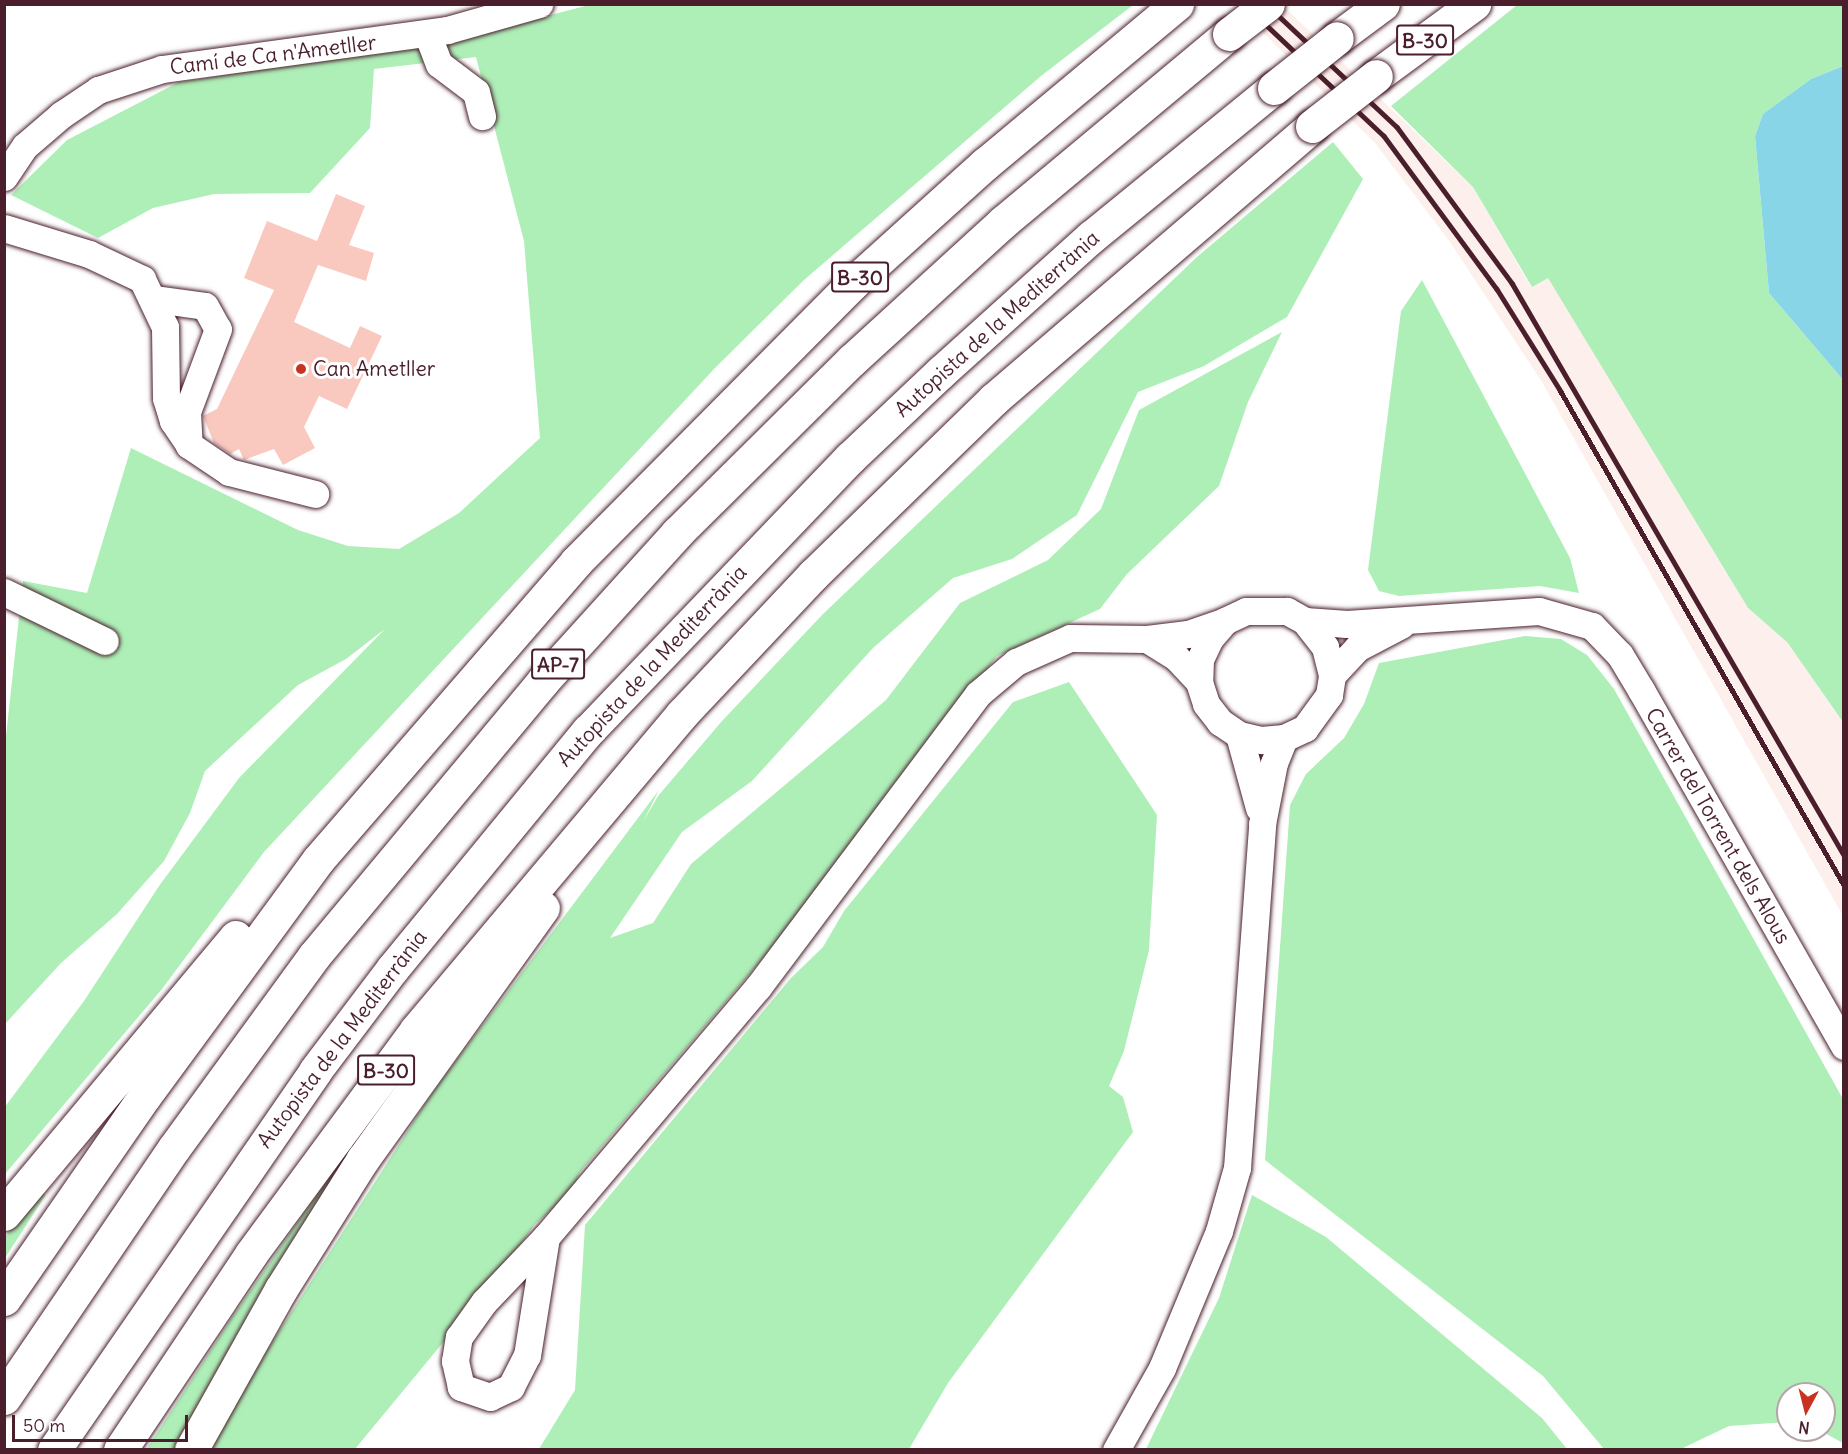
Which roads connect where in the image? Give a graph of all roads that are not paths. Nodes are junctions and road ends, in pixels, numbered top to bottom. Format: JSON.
{"nodes":[{"id":1,"x":539,"y":4,"type":"edge"},
{"id":2,"x":1177,"y":4,"type":"edge"},
{"id":3,"x":1268,"y":4,"type":"edge"},
{"id":4,"x":1383,"y":4,"type":"edge"},
{"id":5,"x":1474,"y":4,"type":"edge"},
{"id":6,"x":427,"y":33,"type":"junction"},
{"id":7,"x":482,"y":116,"type":"dead end"},
{"id":8,"x":15,"y":150,"type":"edge"},
{"id":9,"x":4,"y":177,"type":"edge"},
{"id":10,"x":4,"y":228,"type":"edge"},
{"id":11,"x":155,"y":299,"type":"junction"},
{"id":12,"x":189,"y":445,"type":"junction"},
{"id":13,"x":315,"y":494,"type":"dead end"},
{"id":14,"x":4,"y":592,"type":"edge"},
{"id":15,"x":1225,"y":621,"type":"junction"},
{"id":16,"x":1305,"y":621,"type":"junction"},
{"id":17,"x":1408,"y":621,"type":"junction"},
{"id":18,"x":1147,"y":639,"type":"junction"},
{"id":19,"x":105,"y":641,"type":"dead end"},
{"id":20,"x":1332,"y":675,"type":"junction"},
{"id":21,"x":1199,"y":682,"type":"junction"},
{"id":22,"x":448,"y":706,"type":"junction"},
{"id":23,"x":682,"y":714,"type":"junction"},
{"id":24,"x":1239,"y":735,"type":"junction"},
{"id":25,"x":1284,"y":738,"type":"junction"},
{"id":26,"x":1262,"y":824,"type":"junction"},
{"id":27,"x":1844,"y":1046,"type":"edge"},
{"id":28,"x":4,"y":1214,"type":"edge"},
{"id":29,"x":546,"y":1237,"type":"junction"},
{"id":30,"x":4,"y":1299,"type":"edge"},
{"id":31,"x":4,"y":1398,"type":"edge"},
{"id":32,"x":54,"y":1449,"type":"edge"},
{"id":33,"x":120,"y":1449,"type":"edge"},
{"id":34,"x":190,"y":1449,"type":"edge"},
{"id":35,"x":1116,"y":1449,"type":"edge"}],
"edges":[{"from":1,"to":6,"type":"street","name":"Camí de Ca n'Ametller"},
{"from":2,"to":22,"type":"highway","number":"B-30"},
{"from":3,"to":31,"type":"highway","number":"AP-7","bridge":true},
{"from":4,"to":32,"type":"highway","name":"Autopista de la Mediterrània","bridge":true},
{"from":5,"to":23,"type":"highway","number":"B-30","bridge":true},
{"from":6,"to":7,"type":"street"},
{"from":6,"to":8,"type":"street","name":"Camí de Ca n'Ametller"},
{"from":8,"to":9,"type":"street","name":"Camí de Ca n'Ametller"},
{"from":10,"to":11,"type":"street"},
{"from":11,"to":12,"type":"street"},
{"from":11,"to":12,"type":"street"},
{"from":12,"to":13,"type":"street"},
{"from":14,"to":19,"type":"street"},
{"from":15,"to":16,"type":"street"},
{"from":15,"to":18,"type":"street"},
{"from":15,"to":21,"type":"street"},
{"from":16,"to":17,"type":"street"},
{"from":16,"to":20,"type":"street"},
{"from":17,"to":20,"type":"street"},
{"from":17,"to":27,"type":"street","name":"Carrer del Torrent dels Alous"},
{"from":18,"to":21,"type":"street"},
{"from":18,"to":29,"type":"street"},
{"from":20,"to":25,"type":"street"},
{"from":21,"to":24,"type":"street"},
{"from":22,"to":28,"type":"highway"},
{"from":22,"to":30,"type":"highway","number":"B-30"},
{"from":23,"to":33,"type":"highway","number":"B-30"},
{"from":23,"to":34,"type":"highway"},
{"from":24,"to":25,"type":"street"},
{"from":24,"to":26,"type":"street"},
{"from":25,"to":26,"type":"street"},
{"from":26,"to":35,"type":"street"},
{"from":29,"to":29,"type":"street"}]}
